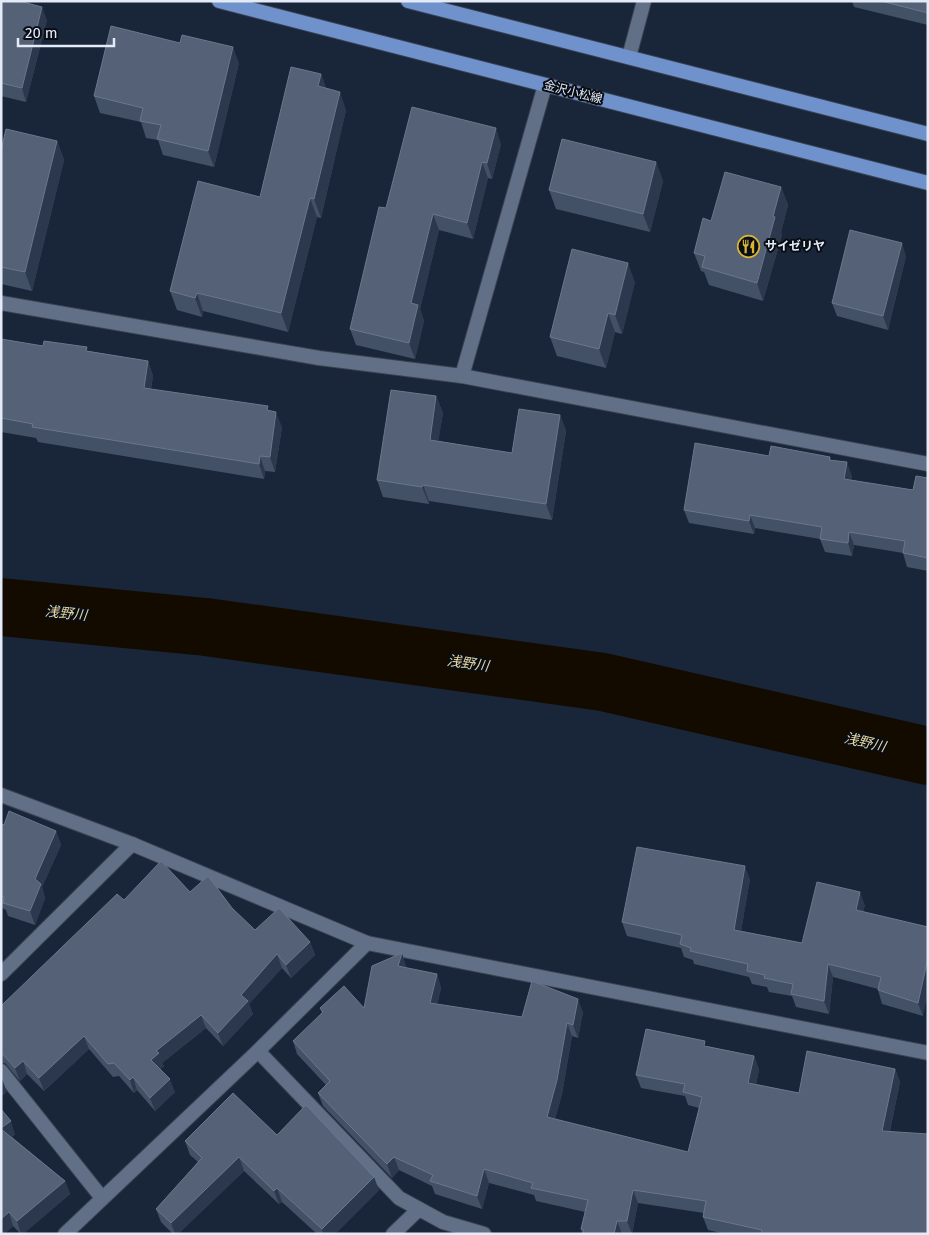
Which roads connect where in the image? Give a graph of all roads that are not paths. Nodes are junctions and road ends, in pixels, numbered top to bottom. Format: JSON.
{"nodes":[{"id":1,"x":219,"y":1,"type":"edge"},
{"id":2,"x":408,"y":1,"type":"edge"},
{"id":3,"x":644,"y":1,"type":"edge"},
{"id":4,"x":629,"y":57,"type":"junction"},
{"id":5,"x":544,"y":85,"type":"junction"},
{"id":6,"x":928,"y":134,"type":"edge"},
{"id":7,"x":928,"y":183,"type":"edge"},
{"id":8,"x":1,"y":303,"type":"edge"},
{"id":9,"x":462,"y":376,"type":"junction"},
{"id":10,"x":928,"y":464,"type":"edge"},
{"id":11,"x":1,"y":795,"type":"edge"},
{"id":12,"x":132,"y":844,"type":"junction"},
{"id":13,"x":367,"y":943,"type":"junction"},
{"id":14,"x":1,"y":974,"type":"edge"},
{"id":15,"x":258,"y":1051,"type":"junction"},
{"id":16,"x":928,"y":1053,"type":"edge"},
{"id":17,"x":1,"y":1071,"type":"edge"},
{"id":18,"x":102,"y":1198,"type":"junction"},
{"id":19,"x":419,"y":1209,"type":"junction"},
{"id":20,"x":65,"y":1234,"type":"edge"},
{"id":21,"x":393,"y":1234,"type":"edge"},
{"id":22,"x":484,"y":1234,"type":"edge"}],
"edges":[{"from":1,"to":5,"type":"main road","name":"金沢小松線"},
{"from":2,"to":4,"type":"main road"},
{"from":3,"to":4,"type":"street"},
{"from":4,"to":6,"type":"main road"},
{"from":5,"to":7,"type":"main road","name":"金沢小松線"},
{"from":5,"to":9,"type":"street"},
{"from":8,"to":9,"type":"street"},
{"from":9,"to":10,"type":"street"},
{"from":11,"to":12,"type":"street"},
{"from":12,"to":13,"type":"street"},
{"from":12,"to":14,"type":"street"},
{"from":13,"to":15,"type":"street"},
{"from":13,"to":16,"type":"street"},
{"from":15,"to":18,"type":"street"},
{"from":15,"to":19,"type":"street"},
{"from":17,"to":18,"type":"street"},
{"from":18,"to":20,"type":"street"},
{"from":19,"to":21,"type":"street"},
{"from":19,"to":22,"type":"street"}]}
